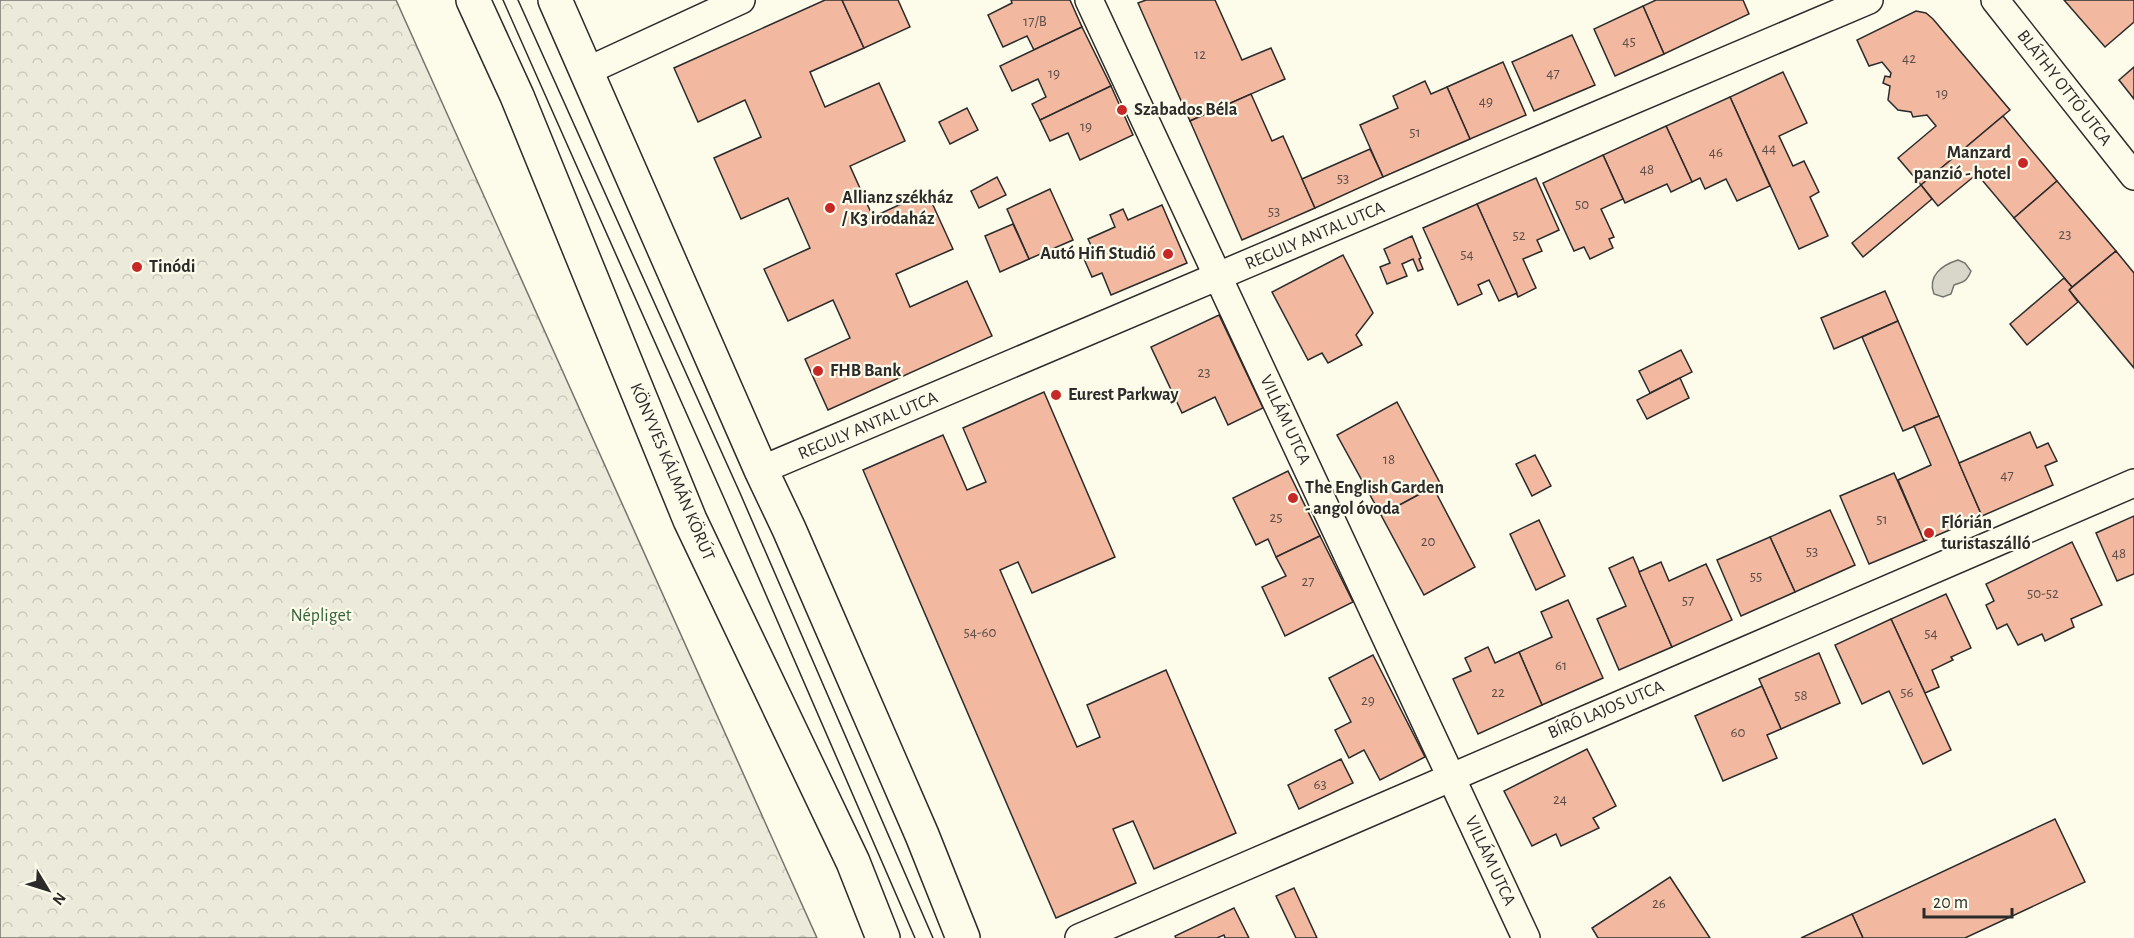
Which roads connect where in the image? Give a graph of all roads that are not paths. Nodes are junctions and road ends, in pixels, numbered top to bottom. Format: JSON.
{"nodes":[{"id":1,"x":473,"y":0,"type":"edge"},
{"id":2,"x":555,"y":0,"type":"edge"},
{"id":3,"x":741,"y":0,"type":"edge"},
{"id":4,"x":1089,"y":0,"type":"edge"},
{"id":5,"x":1869,"y":0,"type":"edge"},
{"id":6,"x":1995,"y":0,"type":"edge"},
{"id":7,"x":587,"y":71,"type":"junction"},
{"id":8,"x":2134,"y":176,"type":"edge"},
{"id":9,"x":1218,"y":277,"type":"junction"},
{"id":10,"x":760,"y":470,"type":"junction"},
{"id":11,"x":2134,"y":483,"type":"edge"},
{"id":12,"x":1451,"y":777,"type":"junction"},
{"id":13,"x":883,"y":938,"type":"edge"},
{"id":14,"x":963,"y":938,"type":"edge"},
{"id":15,"x":1079,"y":938,"type":"edge"},
{"id":16,"x":1527,"y":938,"type":"edge"}],
"edges":[{"from":1,"to":13,"type":"main road","name":"KÖNYVES KÁLMÁN KÖRÚT"},
{"from":2,"to":7,"type":"main road"},
{"from":3,"to":7,"type":"street"},
{"from":4,"to":9,"type":"street","name":"VILLÁM UTCA"},
{"from":5,"to":9,"type":"street","name":"REGULY ANTAL UTCA"},
{"from":6,"to":8,"type":"street","name":"BLÁTHY OTTÓ UTCA"},
{"from":7,"to":10,"type":"main road"},
{"from":9,"to":10,"type":"street","name":"REGULY ANTAL UTCA"},
{"from":9,"to":12,"type":"street","name":"VILLÁM UTCA"},
{"from":10,"to":14,"type":"main road"},
{"from":11,"to":12,"type":"street","name":"BÍRÓ LAJOS UTCA"},
{"from":12,"to":15,"type":"street","name":"BÍRÓ LAJOS UTCA"},
{"from":12,"to":16,"type":"street","name":"VILLÁM UTCA"}]}
